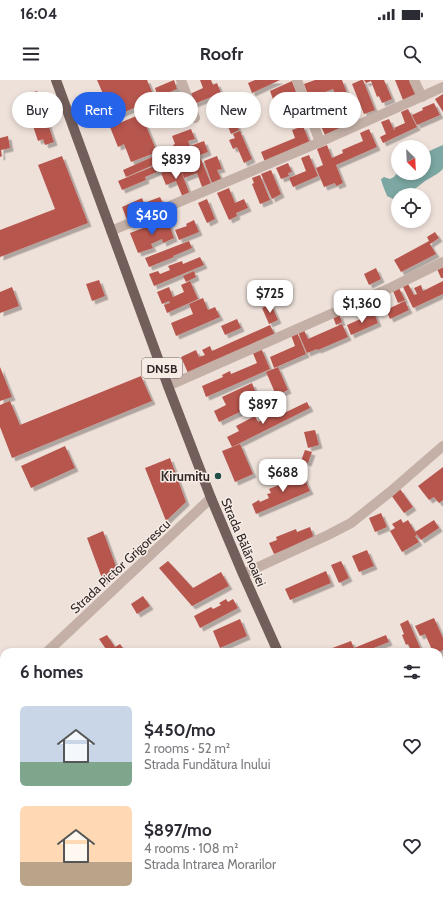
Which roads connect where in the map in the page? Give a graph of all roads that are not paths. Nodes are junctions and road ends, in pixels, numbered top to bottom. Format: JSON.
{"nodes":[{"id":1,"x":56,"y":80,"type":"edge"},
{"id":2,"x":181,"y":80,"type":"edge"},
{"id":3,"x":297,"y":80,"type":"edge"},
{"id":4,"x":414,"y":80,"type":"edge"},
{"id":5,"x":443,"y":88,"type":"edge"},
{"id":6,"x":185,"y":92,"type":"edge"},
{"id":7,"x":422,"y":96,"type":"junction"},
{"id":8,"x":320,"y":142,"type":"junction"},
{"id":9,"x":111,"y":231,"type":"junction"},
{"id":10,"x":443,"y":262,"type":"edge"},
{"id":11,"x":168,"y":386,"type":"junction"},
{"id":12,"x":443,"y":446,"type":"edge"},
{"id":13,"x":211,"y":498,"type":"junction"},
{"id":14,"x":242,"y":574,"type":"junction"},
{"id":15,"x":51,"y":648,"type":"edge"},
{"id":16,"x":276,"y":648,"type":"edge"}],
"edges":[{"from":1,"to":9,"type":"main road","name":"Strada Bălănoaiei","number":"DN5B"},
{"from":2,"to":6,"type":"street"},
{"from":3,"to":8,"type":"street"},
{"from":4,"to":7,"type":"street"},
{"from":5,"to":7,"type":"street"},
{"from":7,"to":8,"type":"street"},
{"from":8,"to":9,"type":"street"},
{"from":9,"to":11,"type":"main road","name":"Strada Bălănoaiei","number":"DN5B"},
{"from":10,"to":11,"type":"street"},
{"from":11,"to":13,"type":"main road","name":"Strada Bălănoaiei","number":"DN5B"},
{"from":12,"to":14,"type":"street"},
{"from":13,"to":14,"type":"main road","name":"Strada Bălănoaiei","number":"DN5B"},
{"from":13,"to":15,"type":"street","name":"Strada Pictor Grigorescu"},
{"from":14,"to":16,"type":"main road","name":"Strada Bălănoaiei","number":"DN5B"}]}
